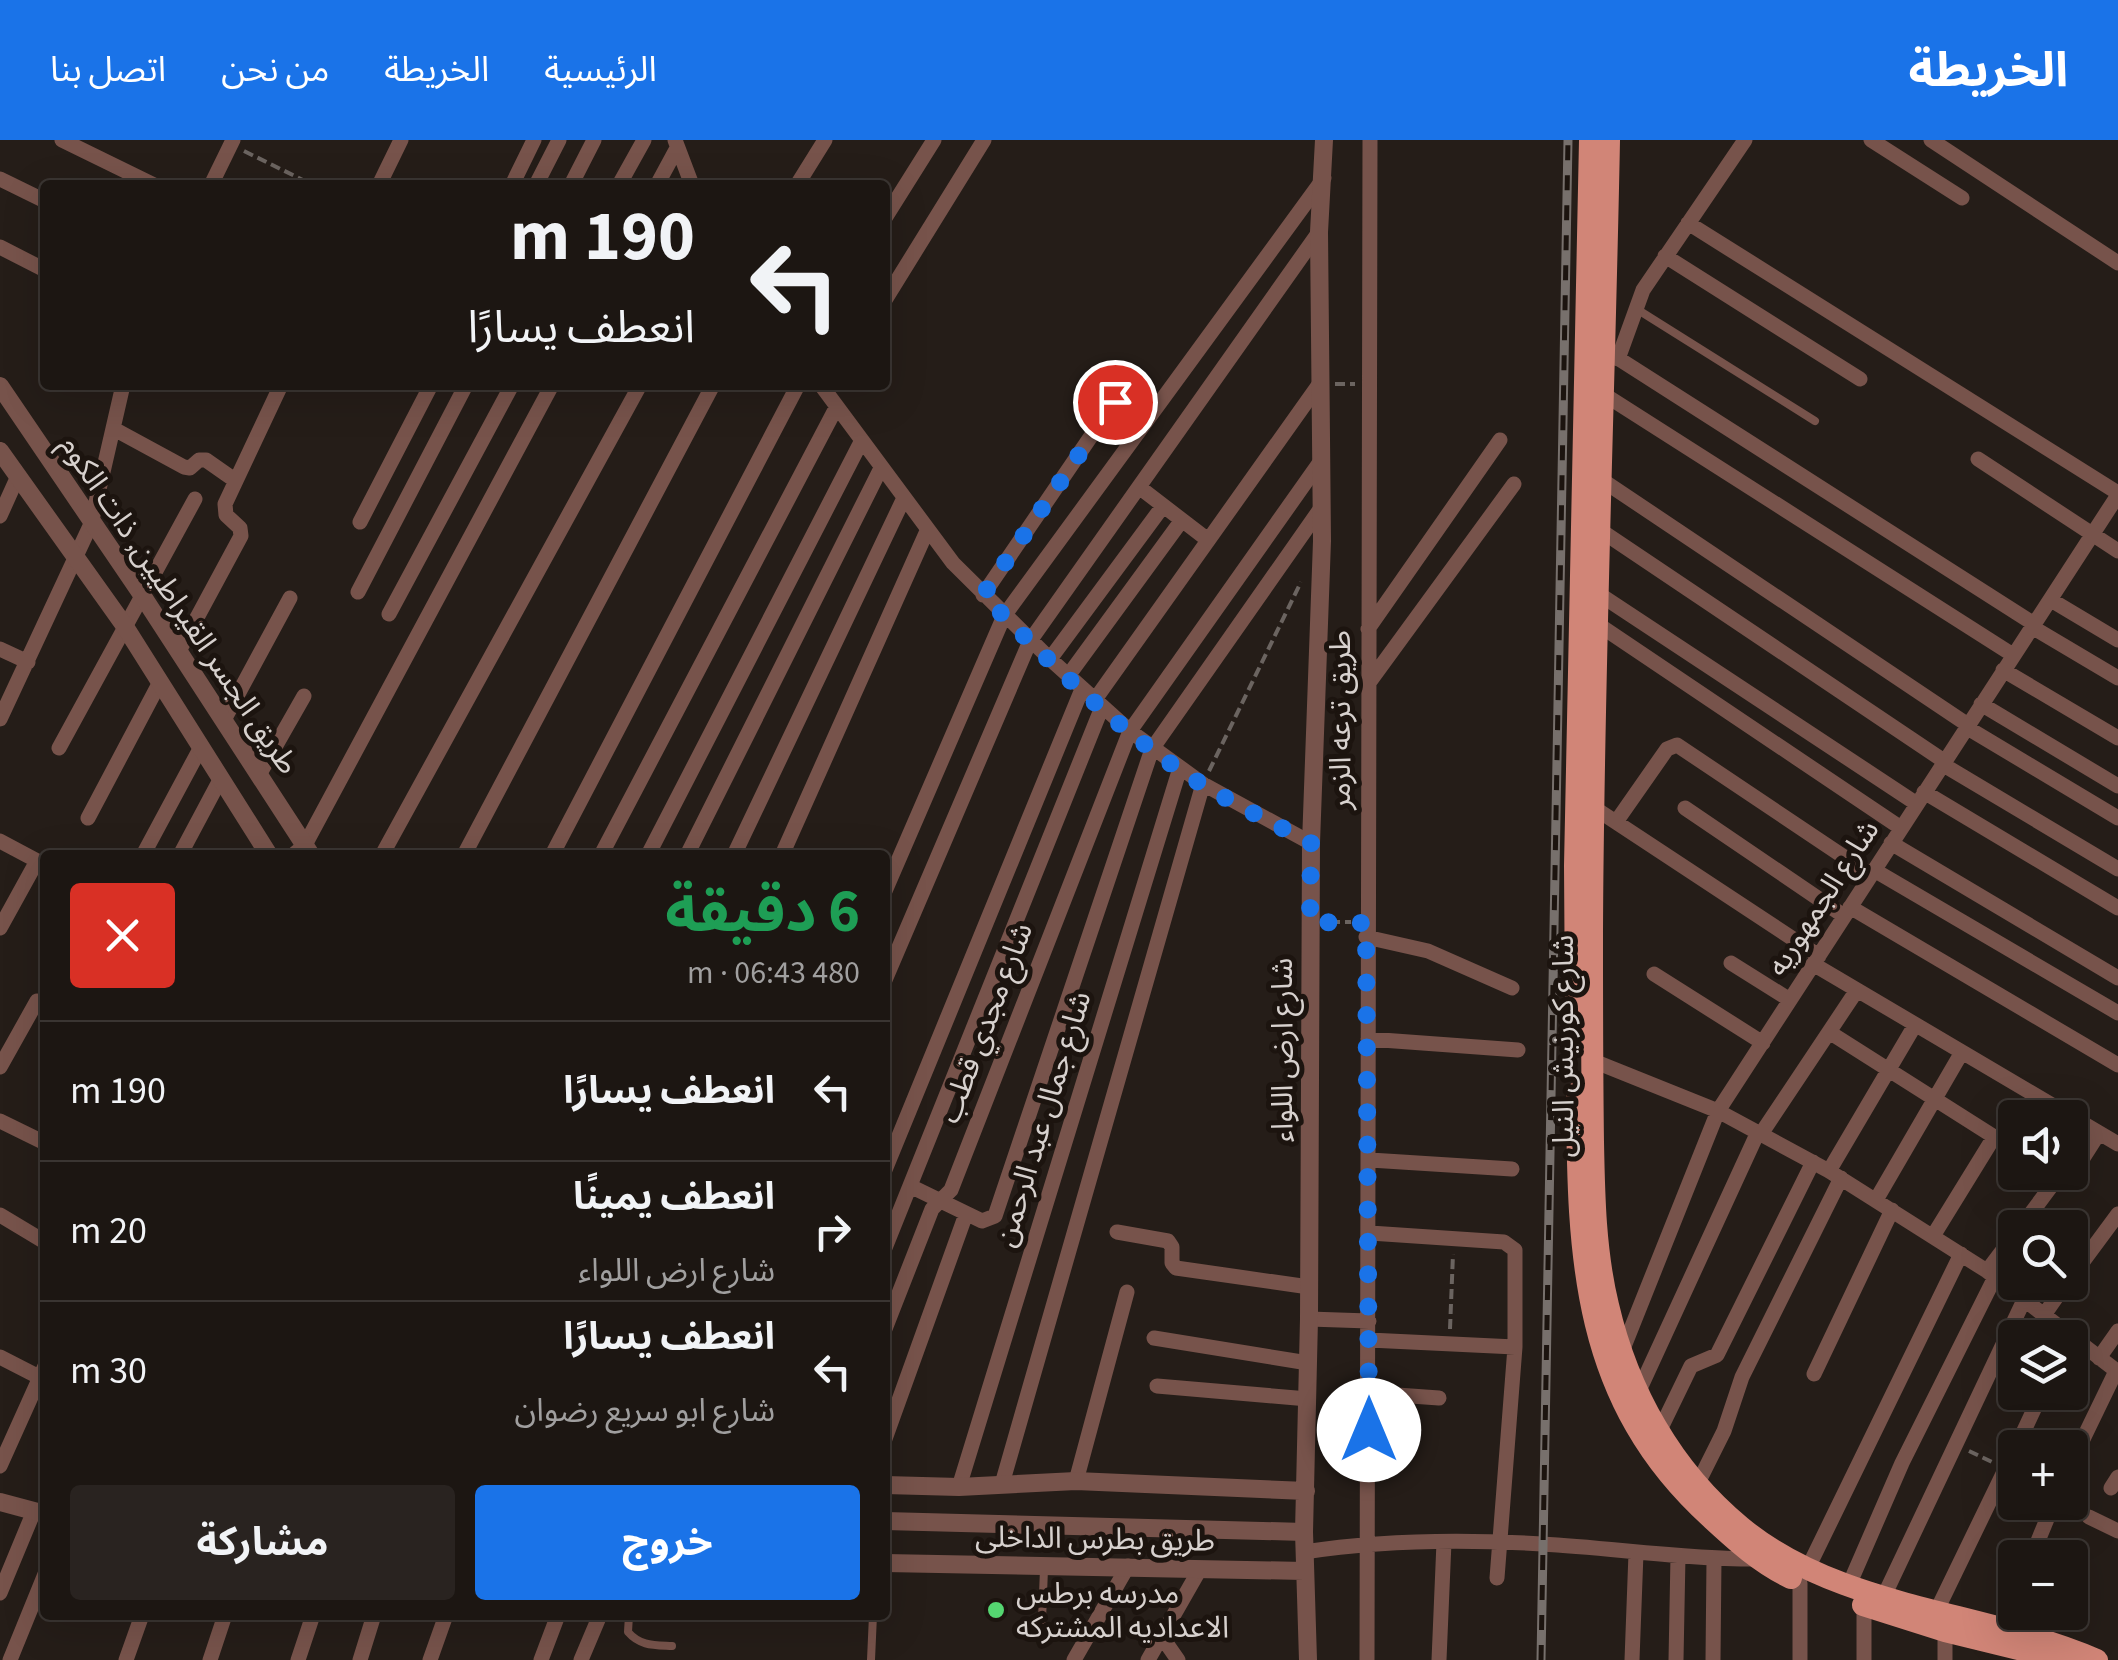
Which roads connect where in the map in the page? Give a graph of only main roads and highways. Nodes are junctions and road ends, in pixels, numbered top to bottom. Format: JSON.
{"nodes":[{"id":1,"x":1590,"y":140,"type":"edge"},
{"id":2,"x":1608,"y":140,"type":"edge"},
{"id":3,"x":1804,"y":1576,"type":"junction"},
{"id":4,"x":1874,"y":1601,"type":"junction"},
{"id":5,"x":1994,"y":1643,"type":"edge"},
{"id":6,"x":2063,"y":1660,"type":"edge"},
{"id":7,"x":2097,"y":1660,"type":"edge"}],
"edges":[{"from":1,"to":3,"type":"main road","name":"شارع كورنيش النيل"},
{"from":2,"to":3,"type":"main road","name":"شارع كورنيش النيل"},
{"from":3,"to":4,"type":"main road","name":"شارع كورنيش النيل"},
{"from":3,"to":4,"type":"main road","name":"شارع كورنيش النيل"},
{"from":4,"to":5,"type":"main road","name":"شارع كورنيش النيل"},
{"from":5,"to":6,"type":"main road","name":"شارع كورنيش النيل"},
{"from":5,"to":7,"type":"main road","name":"شارع كورنيش النيل"}]}
